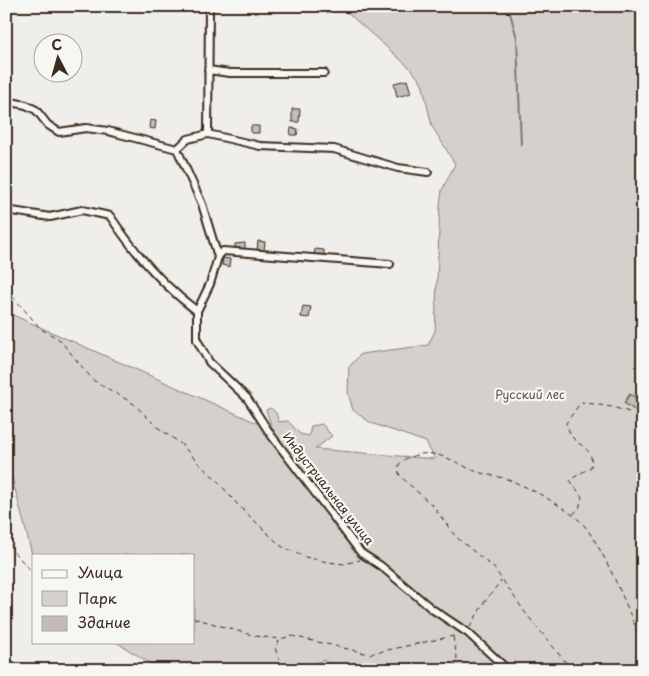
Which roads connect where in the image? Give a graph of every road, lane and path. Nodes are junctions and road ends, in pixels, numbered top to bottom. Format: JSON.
{"nodes":[{"id":1,"x":209,"y":6,"type":"edge"},
{"id":2,"x":208,"y":70,"type":"junction"},
{"id":3,"x":324,"y":73,"type":"dead end"},
{"id":4,"x":6,"y":101,"type":"edge"},
{"id":5,"x":208,"y":134,"type":"junction"},
{"id":6,"x":177,"y":149,"type":"junction"},
{"id":7,"x":428,"y":172,"type":"dead end"},
{"id":8,"x":6,"y":210,"type":"edge"},
{"id":9,"x":218,"y":257,"type":"junction"},
{"id":10,"x":390,"y":264,"type":"dead end"},
{"id":11,"x":6,"y":289,"type":"edge"},
{"id":12,"x":197,"y":311,"type":"junction"},
{"id":13,"x":643,"y":416,"type":"edge"},
{"id":14,"x":572,"y":515,"type":"junction"},
{"id":15,"x":6,"y":536,"type":"edge"},
{"id":16,"x":368,"y":558,"type":"junction"},
{"id":17,"x":32,"y":572,"type":"edge"},
{"id":18,"x":502,"y":580,"type":"junction"},
{"id":19,"x":195,"y":618,"type":"edge"},
{"id":20,"x":468,"y":633,"type":"junction"},
{"id":21,"x":453,"y":637,"type":"junction"},
{"id":22,"x":280,"y":639,"type":"junction"},
{"id":23,"x":643,"y":649,"type":"edge"},
{"id":24,"x":283,"y":670,"type":"edge"},
{"id":25,"x":454,"y":670,"type":"edge"},
{"id":26,"x":508,"y":670,"type":"edge"},
{"id":27,"x":572,"y":670,"type":"edge"}],
"edges":[{"from":1,"to":2,"type":"street"},
{"from":2,"to":3,"type":"street"},
{"from":2,"to":5,"type":"street"},
{"from":4,"to":6,"type":"street"},
{"from":5,"to":6,"type":"street"},
{"from":5,"to":7,"type":"street"},
{"from":6,"to":9,"type":"street"},
{"from":8,"to":12,"type":"street"},
{"from":9,"to":10,"type":"street"},
{"from":9,"to":12,"type":"street"},
{"from":11,"to":16,"type":"path"},
{"from":12,"to":16,"type":"street","name":"Индустриальная улица"},
{"from":13,"to":14,"type":"path"},
{"from":14,"to":18,"type":"path"},
{"from":14,"to":23,"type":"path"},
{"from":15,"to":17,"type":"path"},
{"from":16,"to":20,"type":"street","name":"Индустриальная улица"},
{"from":18,"to":20,"type":"path"},
{"from":18,"to":27,"type":"path"},
{"from":19,"to":22,"type":"path"},
{"from":20,"to":21,"type":"path"},
{"from":20,"to":26,"type":"street","name":"Индустриальная улица"},
{"from":21,"to":22,"type":"path"},
{"from":21,"to":25,"type":"path"},
{"from":22,"to":24,"type":"path"}]}
